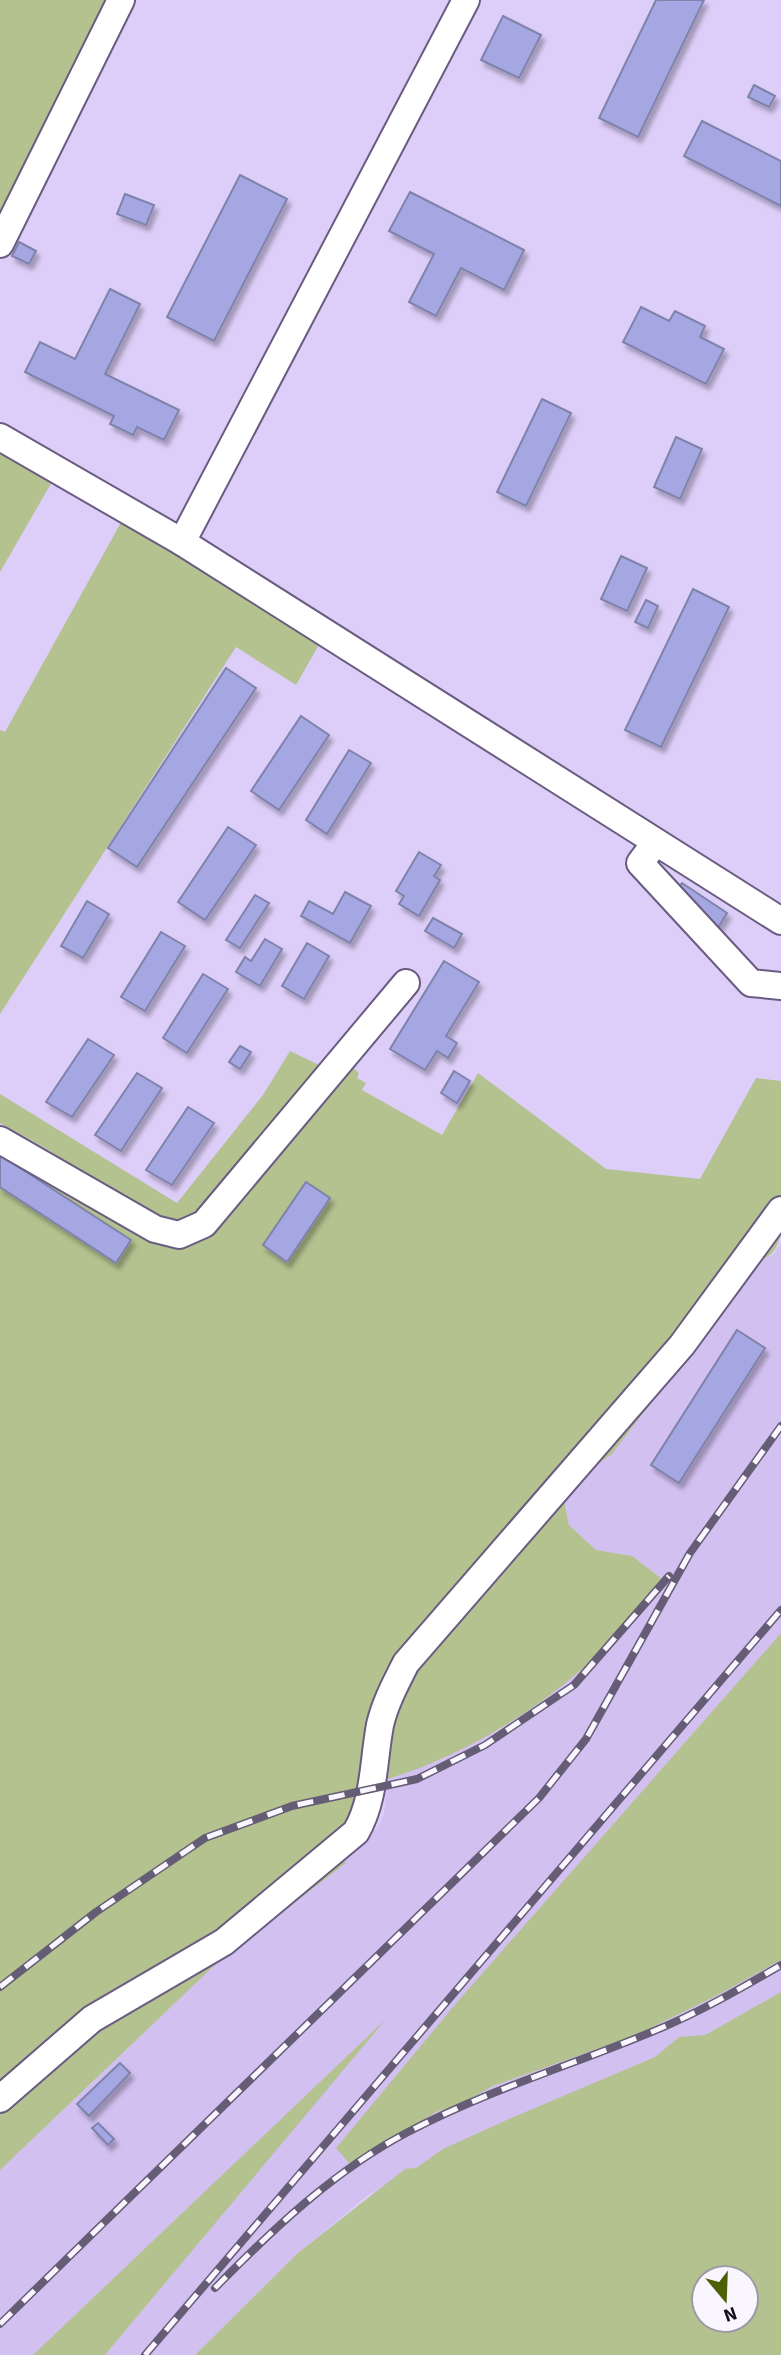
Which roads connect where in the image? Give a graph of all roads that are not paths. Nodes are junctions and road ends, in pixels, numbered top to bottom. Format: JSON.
{"nodes":[{"id":1,"x":121,"y":0,"type":"edge"},
{"id":2,"x":466,"y":0,"type":"edge"},
{"id":3,"x":0,"y":244,"type":"edge"},
{"id":4,"x":0,"y":437,"type":"edge"},
{"id":5,"x":182,"y":542,"type":"junction"},
{"id":6,"x":655,"y":843,"type":"junction"},
{"id":7,"x":781,"y":921,"type":"edge"},
{"id":8,"x":406,"y":983,"type":"dead end"},
{"id":9,"x":781,"y":986,"type":"edge"},
{"id":10,"x":0,"y":1140,"type":"edge"},
{"id":11,"x":781,"y":1210,"type":"edge"},
{"id":12,"x":0,"y":2099,"type":"edge"}],
"edges":[{"from":1,"to":3,"type":"street"},
{"from":2,"to":5,"type":"street"},
{"from":4,"to":5,"type":"street"},
{"from":5,"to":6,"type":"street"},
{"from":6,"to":7,"type":"street"},
{"from":6,"to":9,"type":"street"},
{"from":8,"to":10,"type":"street"},
{"from":11,"to":12,"type":"street"}]}
